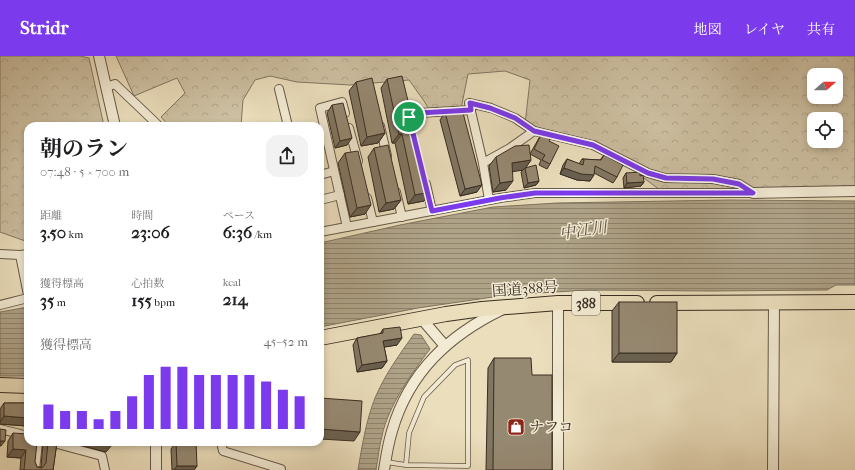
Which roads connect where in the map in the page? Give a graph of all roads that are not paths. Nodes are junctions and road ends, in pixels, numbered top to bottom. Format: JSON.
{"nodes":[{"id":1,"x":99,"y":56,"type":"edge"},
{"id":2,"x":106,"y":87,"type":"junction"},
{"id":3,"x":278,"y":89,"type":"dead end"},
{"id":4,"x":471,"y":110,"type":"junction"},
{"id":5,"x":409,"y":117,"type":"edge"},
{"id":6,"x":378,"y":120,"type":"edge"},
{"id":7,"x":114,"y":122,"type":"edge"},
{"id":8,"x":155,"y":122,"type":"edge"},
{"id":9,"x":287,"y":122,"type":"edge"},
{"id":10,"x":323,"y":122,"type":"edge"},
{"id":11,"x":324,"y":126,"type":"edge"},
{"id":12,"x":534,"y":131,"type":"junction"},
{"id":13,"x":483,"y":163,"type":"junction"},
{"id":14,"x":390,"y":166,"type":"edge"},
{"id":15,"x":334,"y":171,"type":"junction"},
{"id":16,"x":360,"y":172,"type":"edge"},
{"id":17,"x":324,"y":174,"type":"edge"},
{"id":18,"x":424,"y":176,"type":"edge"},
{"id":19,"x":394,"y":181,"type":"edge"},
{"id":20,"x":364,"y":187,"type":"edge"},
{"id":21,"x":855,"y":191,"type":"edge"},
{"id":22,"x":753,"y":193,"type":"junction"},
{"id":23,"x":340,"y":195,"type":"junction"},
{"id":24,"x":324,"y":199,"type":"edge"},
{"id":25,"x":489,"y":200,"type":"junction"},
{"id":26,"x":432,"y":211,"type":"junction"},
{"id":27,"x":402,"y":217,"type":"junction"},
{"id":28,"x":373,"y":222,"type":"junction"},
{"id":29,"x":347,"y":227,"type":"junction"},
{"id":30,"x":324,"y":231,"type":"edge"},
{"id":31,"x":0,"y":254,"type":"edge"},
{"id":32,"x":24,"y":254,"type":"edge"},
{"id":33,"x":24,"y":299,"type":"edge"},
{"id":34,"x":855,"y":302,"type":"edge"},
{"id":35,"x":558,"y":303,"type":"junction"},
{"id":36,"x":774,"y":303,"type":"junction"},
{"id":37,"x":0,"y":305,"type":"edge"},
{"id":38,"x":508,"y":307,"type":"junction"},
{"id":39,"x":421,"y":318,"type":"junction"},
{"id":40,"x":324,"y":337,"type":"edge"},
{"id":41,"x":445,"y":346,"type":"junction"},
{"id":42,"x":0,"y":385,"type":"edge"},
{"id":43,"x":24,"y":386,"type":"edge"},
{"id":44,"x":0,"y":429,"type":"edge"},
{"id":45,"x":24,"y":435,"type":"edge"},
{"id":46,"x":38,"y":446,"type":"edge"},
{"id":47,"x":65,"y":446,"type":"edge"},
{"id":48,"x":156,"y":446,"type":"edge"},
{"id":49,"x":221,"y":446,"type":"edge"},
{"id":50,"x":406,"y":465,"type":"junction"},
{"id":51,"x":384,"y":466,"type":"edge"},
{"id":52,"x":35,"y":470,"type":"edge"},
{"id":53,"x":105,"y":470,"type":"edge"},
{"id":54,"x":156,"y":470,"type":"edge"},
{"id":55,"x":281,"y":470,"type":"edge"},
{"id":56,"x":558,"y":470,"type":"edge"},
{"id":57,"x":773,"y":470,"type":"edge"}],
"edges":[{"from":1,"to":2,"type":"street"},
{"from":2,"to":7,"type":"street"},
{"from":2,"to":8,"type":"street"},
{"from":3,"to":9,"type":"street"},
{"from":4,"to":5,"type":"street"},
{"from":4,"to":12,"type":"street"},
{"from":4,"to":13,"type":"street"},
{"from":6,"to":14,"type":"street"},
{"from":10,"to":16,"type":"street"},
{"from":11,"to":15,"type":"street"},
{"from":12,"to":13,"type":"street"},
{"from":12,"to":22,"type":"street"},
{"from":13,"to":25,"type":"street"},
{"from":15,"to":17,"type":"street"},
{"from":15,"to":23,"type":"street"},
{"from":18,"to":26,"type":"street"},
{"from":19,"to":27,"type":"street"},
{"from":20,"to":28,"type":"street"},
{"from":21,"to":22,"type":"street"},
{"from":22,"to":25,"type":"street"},
{"from":23,"to":24,"type":"street"},
{"from":23,"to":29,"type":"street"},
{"from":25,"to":26,"type":"street"},
{"from":26,"to":27,"type":"street"},
{"from":27,"to":28,"type":"street"},
{"from":28,"to":29,"type":"street"},
{"from":29,"to":30,"type":"street"},
{"from":31,"to":32,"type":"street"},
{"from":33,"to":37,"type":"street"},
{"from":34,"to":36,"type":"highway","name":"国道388号","number":"388"},
{"from":35,"to":36,"type":"highway","name":"国道388号","number":"388"},
{"from":35,"to":38,"type":"highway","name":"国道388号","number":"388"},
{"from":35,"to":56,"type":"street"},
{"from":36,"to":57,"type":"street"},
{"from":38,"to":39,"type":"highway","name":"国道388号","number":"388"},
{"from":38,"to":41,"type":"street"},
{"from":39,"to":40,"type":"highway","name":"国道388号","number":"388"},
{"from":39,"to":41,"type":"street"},
{"from":41,"to":51,"type":"street"},
{"from":42,"to":43,"type":"highway"},
{"from":44,"to":45,"type":"street"},
{"from":46,"to":52,"type":"street"},
{"from":47,"to":53,"type":"street"},
{"from":48,"to":54,"type":"street"},
{"from":49,"to":55,"type":"street"},
{"from":50,"to":50,"type":"lane"},
{"from":50,"to":51,"type":"lane"}]}
